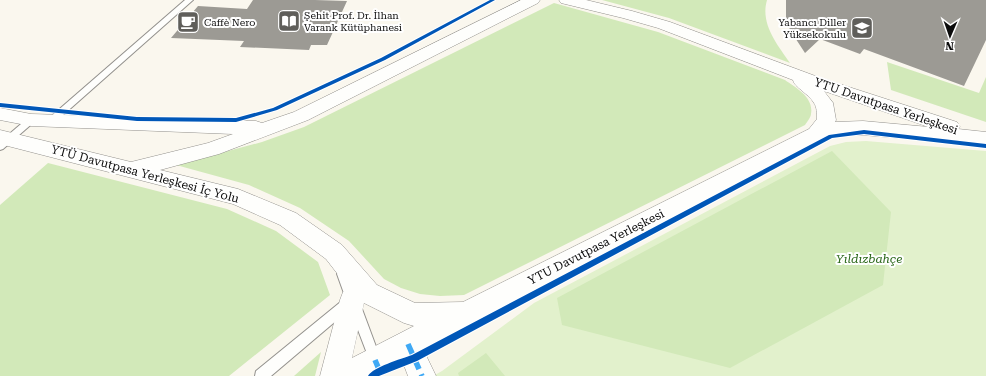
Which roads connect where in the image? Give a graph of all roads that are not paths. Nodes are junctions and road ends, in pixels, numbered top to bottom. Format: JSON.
{"nodes":[{"id":1,"x":189,"y":0,"type":"edge"},
{"id":2,"x":533,"y":0,"type":"edge"},
{"id":3,"x":566,"y":0,"type":"edge"},
{"id":4,"x":590,"y":3,"type":"edge"},
{"id":5,"x":790,"y":73,"type":"junction"},
{"id":6,"x":0,"y":114,"type":"edge"},
{"id":7,"x":31,"y":120,"type":"junction"},
{"id":8,"x":51,"y":121,"type":"junction"},
{"id":9,"x":270,"y":128,"type":"junction"},
{"id":10,"x":816,"y":134,"type":"junction"},
{"id":11,"x":984,"y":139,"type":"edge"},
{"id":12,"x":3,"y":141,"type":"edge"},
{"id":13,"x":132,"y":170,"type":"junction"},
{"id":14,"x":334,"y":252,"type":"junction"},
{"id":15,"x":352,"y":300,"type":"junction"},
{"id":16,"x":469,"y":312,"type":"junction"},
{"id":17,"x":408,"y":344,"type":"junction"},
{"id":18,"x":379,"y":368,"type":"edge"},
{"id":19,"x":261,"y":376,"type":"edge"},
{"id":20,"x":334,"y":376,"type":"edge"},
{"id":21,"x":344,"y":376,"type":"edge"},
{"id":22,"x":422,"y":376,"type":"edge"}],
"edges":[{"from":1,"to":8,"type":"lane"},
{"from":2,"to":9,"type":"street"},
{"from":3,"to":4,"type":"street","name":"YTU Davutpasa Yerleşkesi"},
{"from":4,"to":5,"type":"street","name":"YTU Davutpasa Yerleşkesi"},
{"from":5,"to":10,"type":"street","name":"YTU Davutpasa Yerleşkesi"},
{"from":5,"to":11,"type":"street","name":"YTU Davutpasa Yerleşkesi"},
{"from":6,"to":7,"type":"street"},
{"from":7,"to":8,"type":"street"},
{"from":7,"to":12,"type":"lane"},
{"from":8,"to":9,"type":"street"},
{"from":9,"to":13,"type":"street"},
{"from":10,"to":11,"type":"street","name":"YTU Davutpasa Yerleşkesi"},
{"from":10,"to":16,"type":"street","name":"YTU Davutpasa Yerleşkesi"},
{"from":12,"to":13,"type":"street","name":"YTÜ Davutpasa Yerleşkesi İç Yolu"},
{"from":13,"to":14,"type":"street","name":"YTÜ Davutpasa Yerleşkesi İç Yolu"},
{"from":14,"to":15,"type":"lane"},
{"from":14,"to":16,"type":"street","name":"YTÜ Davutpasa Yerleşkesi İç Yolu"},
{"from":15,"to":18,"type":"lane"},
{"from":15,"to":19,"type":"lane"},
{"from":15,"to":20,"type":"street"},
{"from":16,"to":17,"type":"street","name":"YTU Davutpasa Yerleşkesi"},
{"from":17,"to":18,"type":"street","name":"YTU Davutpasa Yerleşkesi"},
{"from":17,"to":22,"type":"street"},
{"from":18,"to":21,"type":"street","name":"YTU Davutpasa Yerleşkesi"}]}
